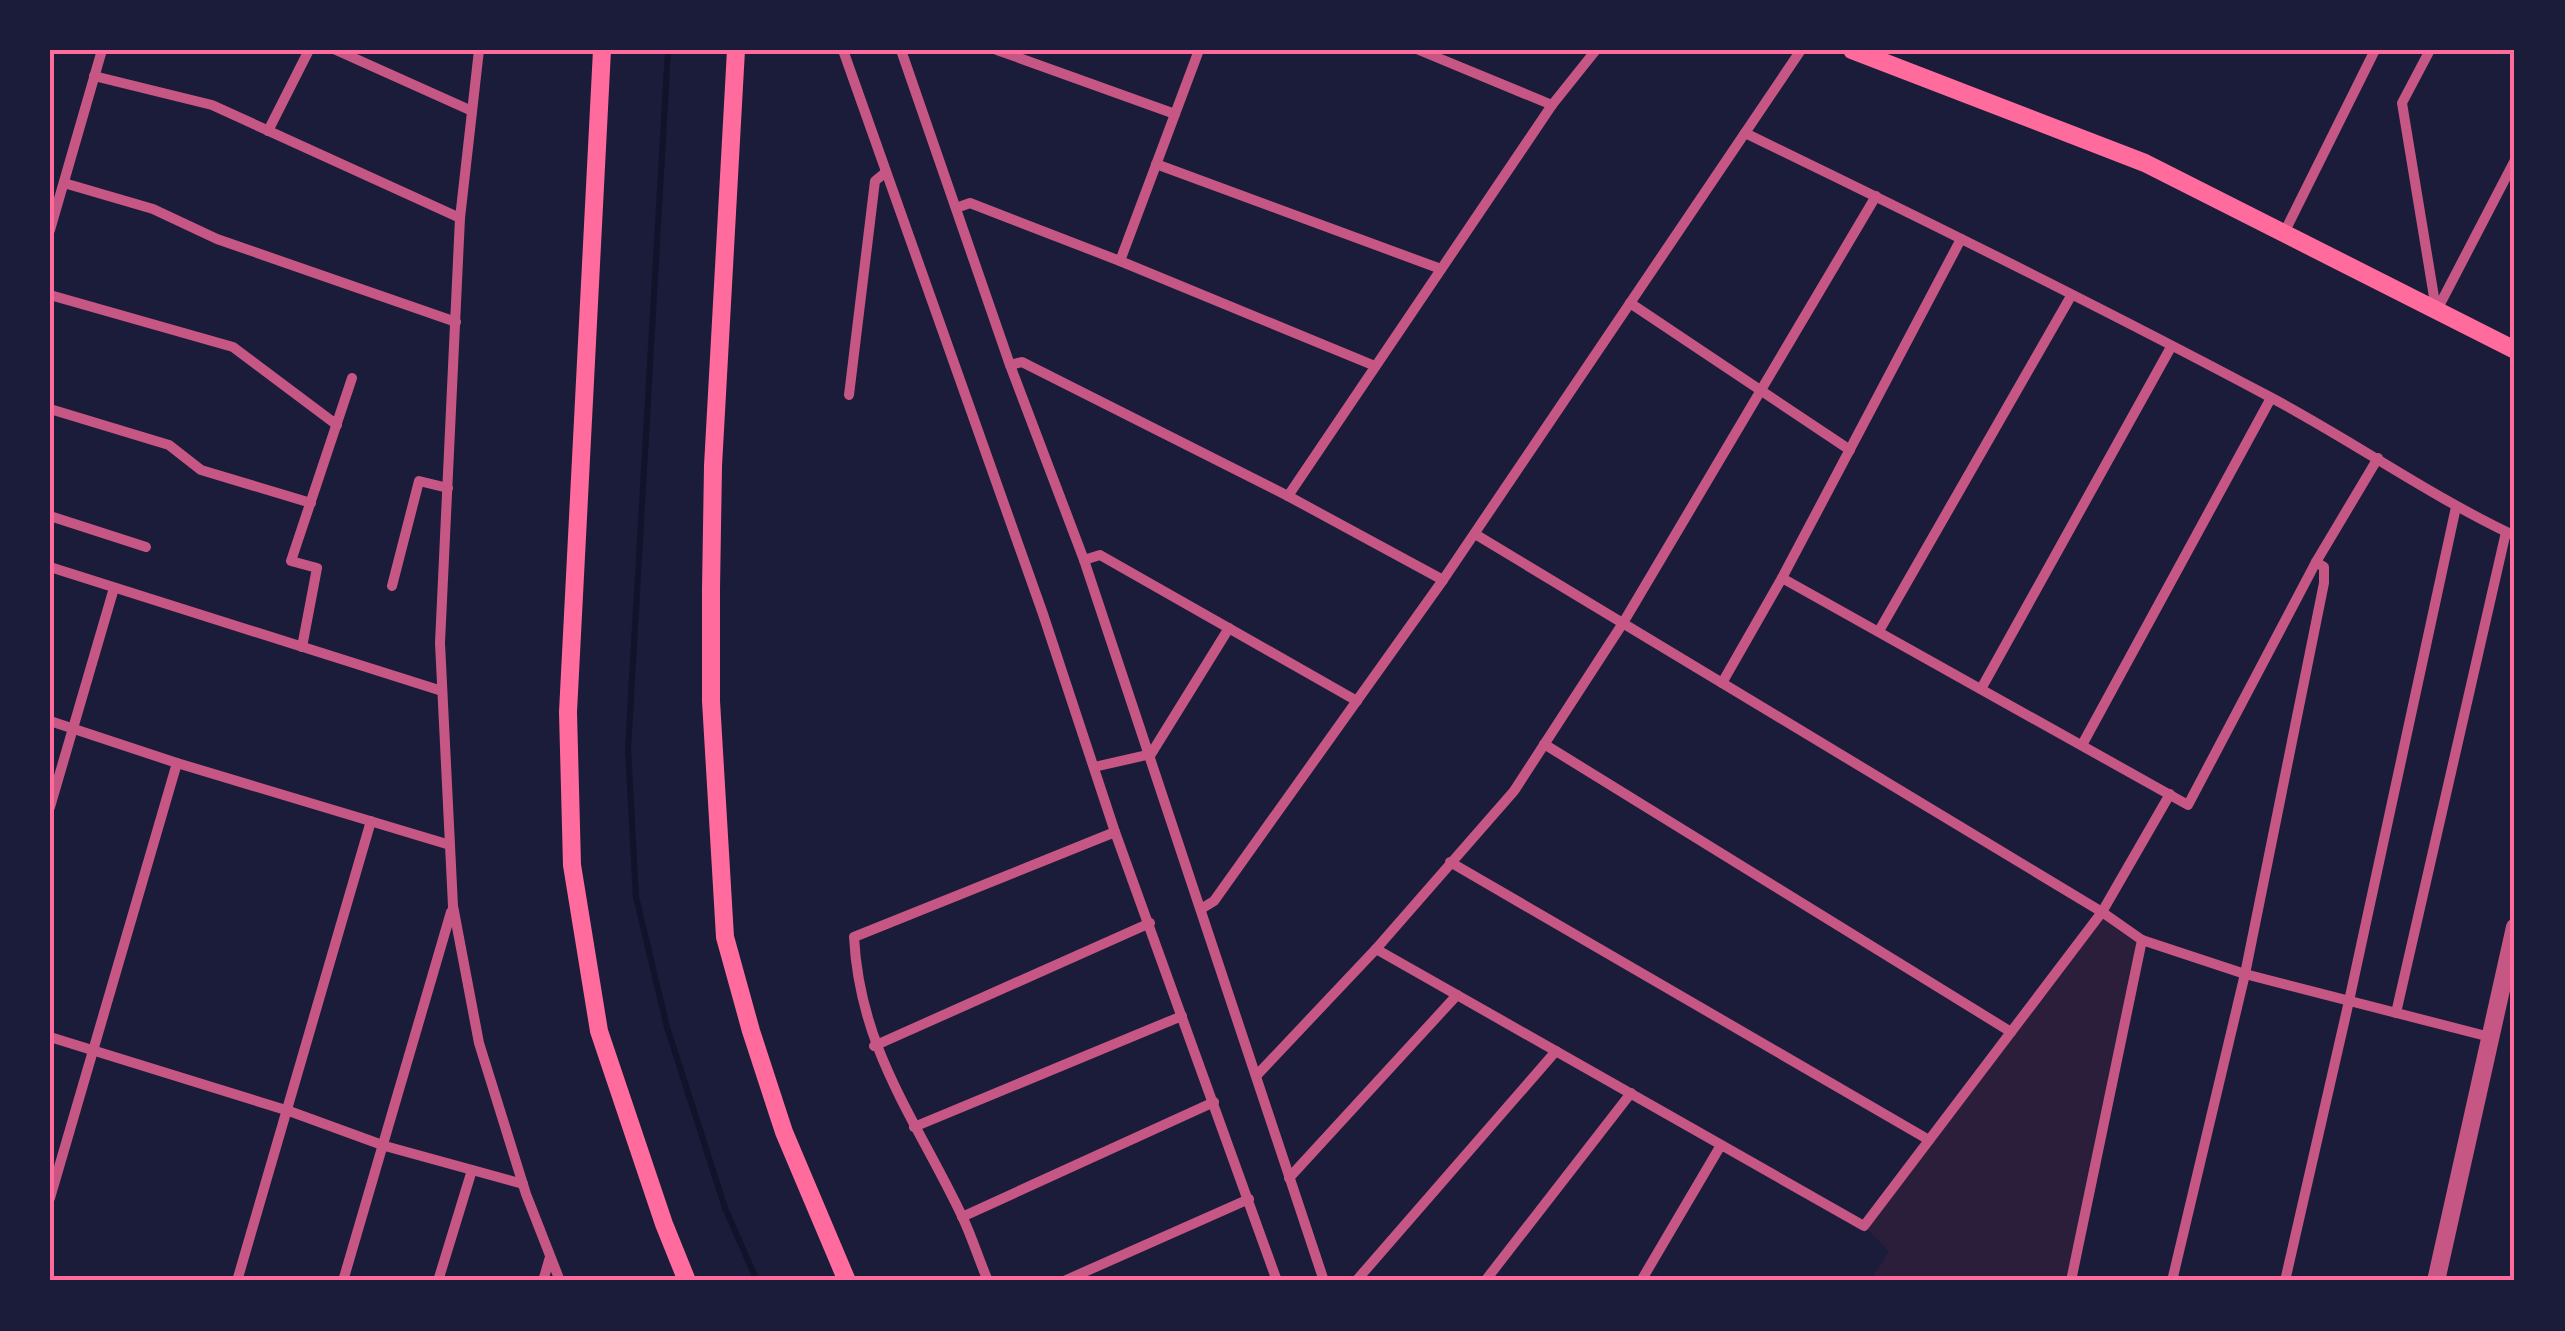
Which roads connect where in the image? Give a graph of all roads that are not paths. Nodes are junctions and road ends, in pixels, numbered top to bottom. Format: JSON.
{"nodes":[{"id":1,"x":102,"y":50,"type":"edge"},
{"id":2,"x":309,"y":50,"type":"edge"},
{"id":3,"x":336,"y":50,"type":"edge"},
{"id":4,"x":479,"y":50,"type":"edge"},
{"id":5,"x":602,"y":50,"type":"edge"},
{"id":6,"x":736,"y":50,"type":"edge"},
{"id":7,"x":844,"y":50,"type":"edge"},
{"id":8,"x":902,"y":50,"type":"edge"},
{"id":9,"x":998,"y":50,"type":"edge"},
{"id":10,"x":1199,"y":50,"type":"edge"},
{"id":11,"x":1418,"y":50,"type":"edge"},
{"id":12,"x":1596,"y":50,"type":"edge"},
{"id":13,"x":1800,"y":50,"type":"edge"},
{"id":14,"x":1852,"y":50,"type":"edge"},
{"id":15,"x":2375,"y":50,"type":"edge"},
{"id":16,"x":2430,"y":50,"type":"edge"},
{"id":17,"x":1878,"y":54,"type":"edge"},
{"id":18,"x":94,"y":76,"type":"junction"},
{"id":19,"x":1552,"y":105,"type":"junction"},
{"id":20,"x":472,"y":110,"type":"junction"},
{"id":21,"x":1174,"y":114,"type":"junction"},
{"id":22,"x":268,"y":131,"type":"junction"},
{"id":23,"x":1745,"y":133,"type":"junction"},
{"id":24,"x":2515,"y":160,"type":"edge"},
{"id":25,"x":1156,"y":164,"type":"junction"},
{"id":26,"x":886,"y":172,"type":"junction"},
{"id":27,"x":64,"y":183,"type":"junction"},
{"id":28,"x":1876,"y":196,"type":"junction"},
{"id":29,"x":956,"y":208,"type":"junction"},
{"id":30,"x":460,"y":218,"type":"junction"},
{"id":31,"x":50,"y":228,"type":"edge"},
{"id":32,"x":2284,"y":234,"type":"junction"},
{"id":33,"x":1961,"y":239,"type":"junction"},
{"id":34,"x":1120,"y":261,"type":"junction"},
{"id":35,"x":1441,"y":270,"type":"junction"},
{"id":36,"x":50,"y":296,"type":"edge"},
{"id":37,"x":2071,"y":296,"type":"junction"},
{"id":38,"x":1630,"y":303,"type":"junction"},
{"id":39,"x":2436,"y":311,"type":"junction"},
{"id":40,"x":456,"y":322,"type":"junction"},
{"id":41,"x":2172,"y":347,"type":"junction"},
{"id":42,"x":2515,"y":350,"type":"edge"},
{"id":43,"x":1010,"y":365,"type":"junction"},
{"id":44,"x":1375,"y":366,"type":"junction"},
{"id":45,"x":352,"y":378,"type":"dead end"},
{"id":46,"x":1762,"y":390,"type":"junction"},
{"id":47,"x":849,"y":396,"type":"dead end"},
{"id":48,"x":2271,"y":398,"type":"junction"},
{"id":49,"x":50,"y":409,"type":"edge"},
{"id":50,"x":336,"y":426,"type":"junction"},
{"id":51,"x":1850,"y":450,"type":"junction"},
{"id":52,"x":2378,"y":458,"type":"junction"},
{"id":53,"x":448,"y":488,"type":"junction"},
{"id":54,"x":1288,"y":496,"type":"junction"},
{"id":55,"x":311,"y":503,"type":"junction"},
{"id":56,"x":2456,"y":507,"type":"junction"},
{"id":57,"x":50,"y":516,"type":"edge"},
{"id":58,"x":1474,"y":534,"type":"junction"},
{"id":59,"x":2511,"y":534,"type":"edge"},
{"id":60,"x":146,"y":546,"type":"dead end"},
{"id":61,"x":1084,"y":560,"type":"junction"},
{"id":62,"x":2316,"y":562,"type":"junction"},
{"id":63,"x":50,"y":567,"type":"edge"},
{"id":64,"x":1782,"y":578,"type":"junction"},
{"id":65,"x":1443,"y":580,"type":"junction"},
{"id":66,"x":392,"y":586,"type":"dead end"},
{"id":67,"x":114,"y":588,"type":"junction"},
{"id":68,"x":1623,"y":624,"type":"junction"},
{"id":69,"x":1229,"y":628,"type":"junction"},
{"id":70,"x":1879,"y":632,"type":"junction"},
{"id":71,"x":302,"y":647,"type":"junction"},
{"id":72,"x":1722,"y":683,"type":"junction"},
{"id":73,"x":1981,"y":688,"type":"junction"},
{"id":74,"x":442,"y":692,"type":"junction"},
{"id":75,"x":1357,"y":701,"type":"junction"},
{"id":76,"x":50,"y":721,"type":"edge"},
{"id":77,"x":73,"y":729,"type":"junction"},
{"id":78,"x":1544,"y":744,"type":"junction"},
{"id":79,"x":2082,"y":745,"type":"junction"},
{"id":80,"x":1150,"y":754,"type":"junction"},
{"id":81,"x":177,"y":764,"type":"junction"},
{"id":82,"x":1094,"y":767,"type":"junction"},
{"id":83,"x":2170,"y":794,"type":"junction"},
{"id":84,"x":50,"y":807,"type":"edge"},
{"id":85,"x":370,"y":821,"type":"junction"},
{"id":86,"x":1115,"y":832,"type":"junction"},
{"id":87,"x":450,"y":845,"type":"junction"},
{"id":88,"x":1450,"y":862,"type":"junction"},
{"id":89,"x":453,"y":906,"type":"junction"},
{"id":90,"x":1201,"y":908,"type":"junction"},
{"id":91,"x":2102,"y":912,"type":"junction"},
{"id":92,"x":1150,"y":923,"type":"junction"},
{"id":93,"x":2515,"y":927,"type":"edge"},
{"id":94,"x":2142,"y":940,"type":"junction"},
{"id":95,"x":1376,"y":949,"type":"junction"},
{"id":96,"x":2245,"y":974,"type":"junction"},
{"id":97,"x":1457,"y":995,"type":"junction"},
{"id":98,"x":2349,"y":1000,"type":"junction"},
{"id":99,"x":2396,"y":1012,"type":"junction"},
{"id":100,"x":1182,"y":1016,"type":"junction"},
{"id":101,"x":2010,"y":1032,"type":"junction"},
{"id":102,"x":50,"y":1037,"type":"edge"},
{"id":103,"x":2490,"y":1037,"type":"junction"},
{"id":104,"x":874,"y":1046,"type":"junction"},
{"id":105,"x":96,"y":1050,"type":"junction"},
{"id":106,"x":1556,"y":1051,"type":"junction"},
{"id":107,"x":1257,"y":1075,"type":"junction"},
{"id":108,"x":1630,"y":1093,"type":"junction"},
{"id":109,"x":1214,"y":1102,"type":"junction"},
{"id":110,"x":288,"y":1110,"type":"junction"},
{"id":111,"x":914,"y":1127,"type":"junction"},
{"id":112,"x":1929,"y":1140,"type":"junction"},
{"id":113,"x":1721,"y":1144,"type":"junction"},
{"id":114,"x":386,"y":1146,"type":"junction"},
{"id":115,"x":472,"y":1170,"type":"junction"},
{"id":116,"x":1289,"y":1178,"type":"junction"},
{"id":117,"x":523,"y":1184,"type":"junction"},
{"id":118,"x":50,"y":1198,"type":"edge"},
{"id":119,"x":1249,"y":1199,"type":"junction"},
{"id":120,"x":962,"y":1218,"type":"junction"},
{"id":121,"x":550,"y":1256,"type":"junction"},
{"id":122,"x":237,"y":1281,"type":"edge"},
{"id":123,"x":343,"y":1281,"type":"edge"},
{"id":124,"x":438,"y":1281,"type":"edge"},
{"id":125,"x":543,"y":1281,"type":"edge"},
{"id":126,"x":560,"y":1281,"type":"edge"},
{"id":127,"x":687,"y":1281,"type":"edge"},
{"id":128,"x":847,"y":1281,"type":"edge"},
{"id":129,"x":988,"y":1281,"type":"edge"},
{"id":130,"x":1064,"y":1281,"type":"edge"},
{"id":131,"x":1276,"y":1281,"type":"edge"},
{"id":132,"x":1324,"y":1281,"type":"edge"},
{"id":133,"x":1356,"y":1281,"type":"edge"},
{"id":134,"x":1485,"y":1281,"type":"edge"},
{"id":135,"x":1640,"y":1281,"type":"edge"},
{"id":136,"x":2072,"y":1281,"type":"edge"},
{"id":137,"x":2172,"y":1281,"type":"edge"},
{"id":138,"x":2285,"y":1281,"type":"edge"},
{"id":139,"x":2436,"y":1281,"type":"edge"}],
"edges":[{"from":1,"to":18,"type":"street"},
{"from":2,"to":22,"type":"street"},
{"from":3,"to":20,"type":"street"},
{"from":4,"to":20,"type":"street"},
{"from":5,"to":127,"type":"main road"},
{"from":6,"to":128,"type":"main road"},
{"from":7,"to":26,"type":"street"},
{"from":8,"to":29,"type":"street"},
{"from":9,"to":21,"type":"street"},
{"from":10,"to":21,"type":"street"},
{"from":11,"to":19,"type":"street"},
{"from":12,"to":19,"type":"street"},
{"from":13,"to":23,"type":"street"},
{"from":14,"to":17,"type":"main road"},
{"from":15,"to":32,"type":"street"},
{"from":16,"to":39,"type":"street"},
{"from":17,"to":32,"type":"main road"},
{"from":18,"to":22,"type":"street"},
{"from":18,"to":27,"type":"street"},
{"from":19,"to":35,"type":"street"},
{"from":20,"to":30,"type":"street"},
{"from":21,"to":25,"type":"street"},
{"from":22,"to":30,"type":"street"},
{"from":23,"to":28,"type":"street"},
{"from":23,"to":38,"type":"street"},
{"from":24,"to":39,"type":"street"},
{"from":25,"to":34,"type":"street"},
{"from":25,"to":35,"type":"street"},
{"from":26,"to":47,"type":"street"},
{"from":26,"to":82,"type":"street"},
{"from":27,"to":31,"type":"street"},
{"from":27,"to":40,"type":"street"},
{"from":28,"to":33,"type":"street"},
{"from":28,"to":46,"type":"street"},
{"from":29,"to":34,"type":"street"},
{"from":29,"to":43,"type":"street"},
{"from":30,"to":40,"type":"street"},
{"from":32,"to":39,"type":"main road"},
{"from":33,"to":37,"type":"street"},
{"from":33,"to":51,"type":"street"},
{"from":34,"to":44,"type":"street"},
{"from":35,"to":44,"type":"street"},
{"from":36,"to":50,"type":"street"},
{"from":37,"to":41,"type":"street"},
{"from":37,"to":70,"type":"street"},
{"from":38,"to":46,"type":"street"},
{"from":38,"to":58,"type":"street"},
{"from":39,"to":42,"type":"main road"},
{"from":40,"to":53,"type":"street"},
{"from":41,"to":48,"type":"street"},
{"from":41,"to":73,"type":"street"},
{"from":43,"to":54,"type":"street"},
{"from":43,"to":61,"type":"street"},
{"from":44,"to":54,"type":"street"},
{"from":45,"to":50,"type":"street"},
{"from":46,"to":51,"type":"street"},
{"from":46,"to":68,"type":"street"},
{"from":48,"to":52,"type":"street"},
{"from":48,"to":79,"type":"street"},
{"from":49,"to":55,"type":"street"},
{"from":50,"to":55,"type":"street"},
{"from":51,"to":64,"type":"street"},
{"from":52,"to":56,"type":"street"},
{"from":52,"to":62,"type":"street"},
{"from":53,"to":66,"type":"street"},
{"from":53,"to":74,"type":"street"},
{"from":54,"to":65,"type":"street"},
{"from":55,"to":71,"type":"street"},
{"from":56,"to":59,"type":"street"},
{"from":56,"to":98,"type":"street"},
{"from":57,"to":60,"type":"street"},
{"from":58,"to":65,"type":"street"},
{"from":58,"to":68,"type":"street"},
{"from":59,"to":99,"type":"street"},
{"from":61,"to":69,"type":"street"},
{"from":61,"to":80,"type":"street"},
{"from":62,"to":83,"type":"street"},
{"from":62,"to":96,"type":"street"},
{"from":63,"to":67,"type":"street"},
{"from":64,"to":70,"type":"street"},
{"from":64,"to":72,"type":"street"},
{"from":65,"to":75,"type":"street"},
{"from":67,"to":71,"type":"street"},
{"from":67,"to":77,"type":"street"},
{"from":68,"to":72,"type":"street"},
{"from":68,"to":78,"type":"street"},
{"from":69,"to":75,"type":"street"},
{"from":69,"to":80,"type":"street"},
{"from":70,"to":73,"type":"street"},
{"from":71,"to":74,"type":"street"},
{"from":72,"to":91,"type":"street"},
{"from":73,"to":79,"type":"street"},
{"from":74,"to":87,"type":"street"},
{"from":75,"to":90,"type":"street"},
{"from":76,"to":77,"type":"street"},
{"from":77,"to":81,"type":"street"},
{"from":77,"to":84,"type":"street"},
{"from":78,"to":88,"type":"street"},
{"from":78,"to":101,"type":"street"},
{"from":79,"to":83,"type":"street"},
{"from":80,"to":82,"type":"street"},
{"from":80,"to":90,"type":"street"},
{"from":81,"to":85,"type":"street"},
{"from":81,"to":105,"type":"street"},
{"from":82,"to":86,"type":"street"},
{"from":83,"to":91,"type":"street"},
{"from":85,"to":87,"type":"street"},
{"from":85,"to":110,"type":"street"},
{"from":86,"to":92,"type":"street"},
{"from":86,"to":104,"type":"street"},
{"from":87,"to":89,"type":"street"},
{"from":88,"to":95,"type":"street"},
{"from":88,"to":112,"type":"street"},
{"from":89,"to":114,"type":"street"},
{"from":89,"to":117,"type":"street"},
{"from":90,"to":107,"type":"street"},
{"from":91,"to":94,"type":"street"},
{"from":91,"to":101,"type":"street"},
{"from":92,"to":100,"type":"street"},
{"from":92,"to":104,"type":"street"},
{"from":93,"to":103,"type":"street"},
{"from":94,"to":96,"type":"street"},
{"from":94,"to":136,"type":"street"},
{"from":95,"to":97,"type":"street"},
{"from":95,"to":107,"type":"street"},
{"from":96,"to":98,"type":"street"},
{"from":96,"to":137,"type":"street"},
{"from":97,"to":106,"type":"street"},
{"from":97,"to":116,"type":"street"},
{"from":98,"to":99,"type":"street"},
{"from":98,"to":138,"type":"street"},
{"from":99,"to":103,"type":"street"},
{"from":100,"to":109,"type":"street"},
{"from":100,"to":111,"type":"street"},
{"from":101,"to":112,"type":"street"},
{"from":102,"to":105,"type":"street"},
{"from":103,"to":139,"type":"street"},
{"from":104,"to":111,"type":"street"},
{"from":105,"to":110,"type":"street"},
{"from":105,"to":118,"type":"street"},
{"from":106,"to":108,"type":"street"},
{"from":106,"to":133,"type":"street"},
{"from":107,"to":116,"type":"street"},
{"from":108,"to":113,"type":"street"},
{"from":108,"to":134,"type":"street"},
{"from":109,"to":119,"type":"street"},
{"from":109,"to":120,"type":"street"},
{"from":110,"to":114,"type":"street"},
{"from":110,"to":122,"type":"street"},
{"from":111,"to":120,"type":"street"},
{"from":112,"to":113,"type":"street"},
{"from":113,"to":135,"type":"street"},
{"from":114,"to":115,"type":"street"},
{"from":114,"to":123,"type":"street"},
{"from":115,"to":117,"type":"street"},
{"from":115,"to":124,"type":"street"},
{"from":116,"to":132,"type":"street"},
{"from":117,"to":121,"type":"street"},
{"from":119,"to":130,"type":"street"},
{"from":119,"to":131,"type":"street"},
{"from":120,"to":129,"type":"street"},
{"from":121,"to":125,"type":"street"},
{"from":121,"to":126,"type":"street"}]}
